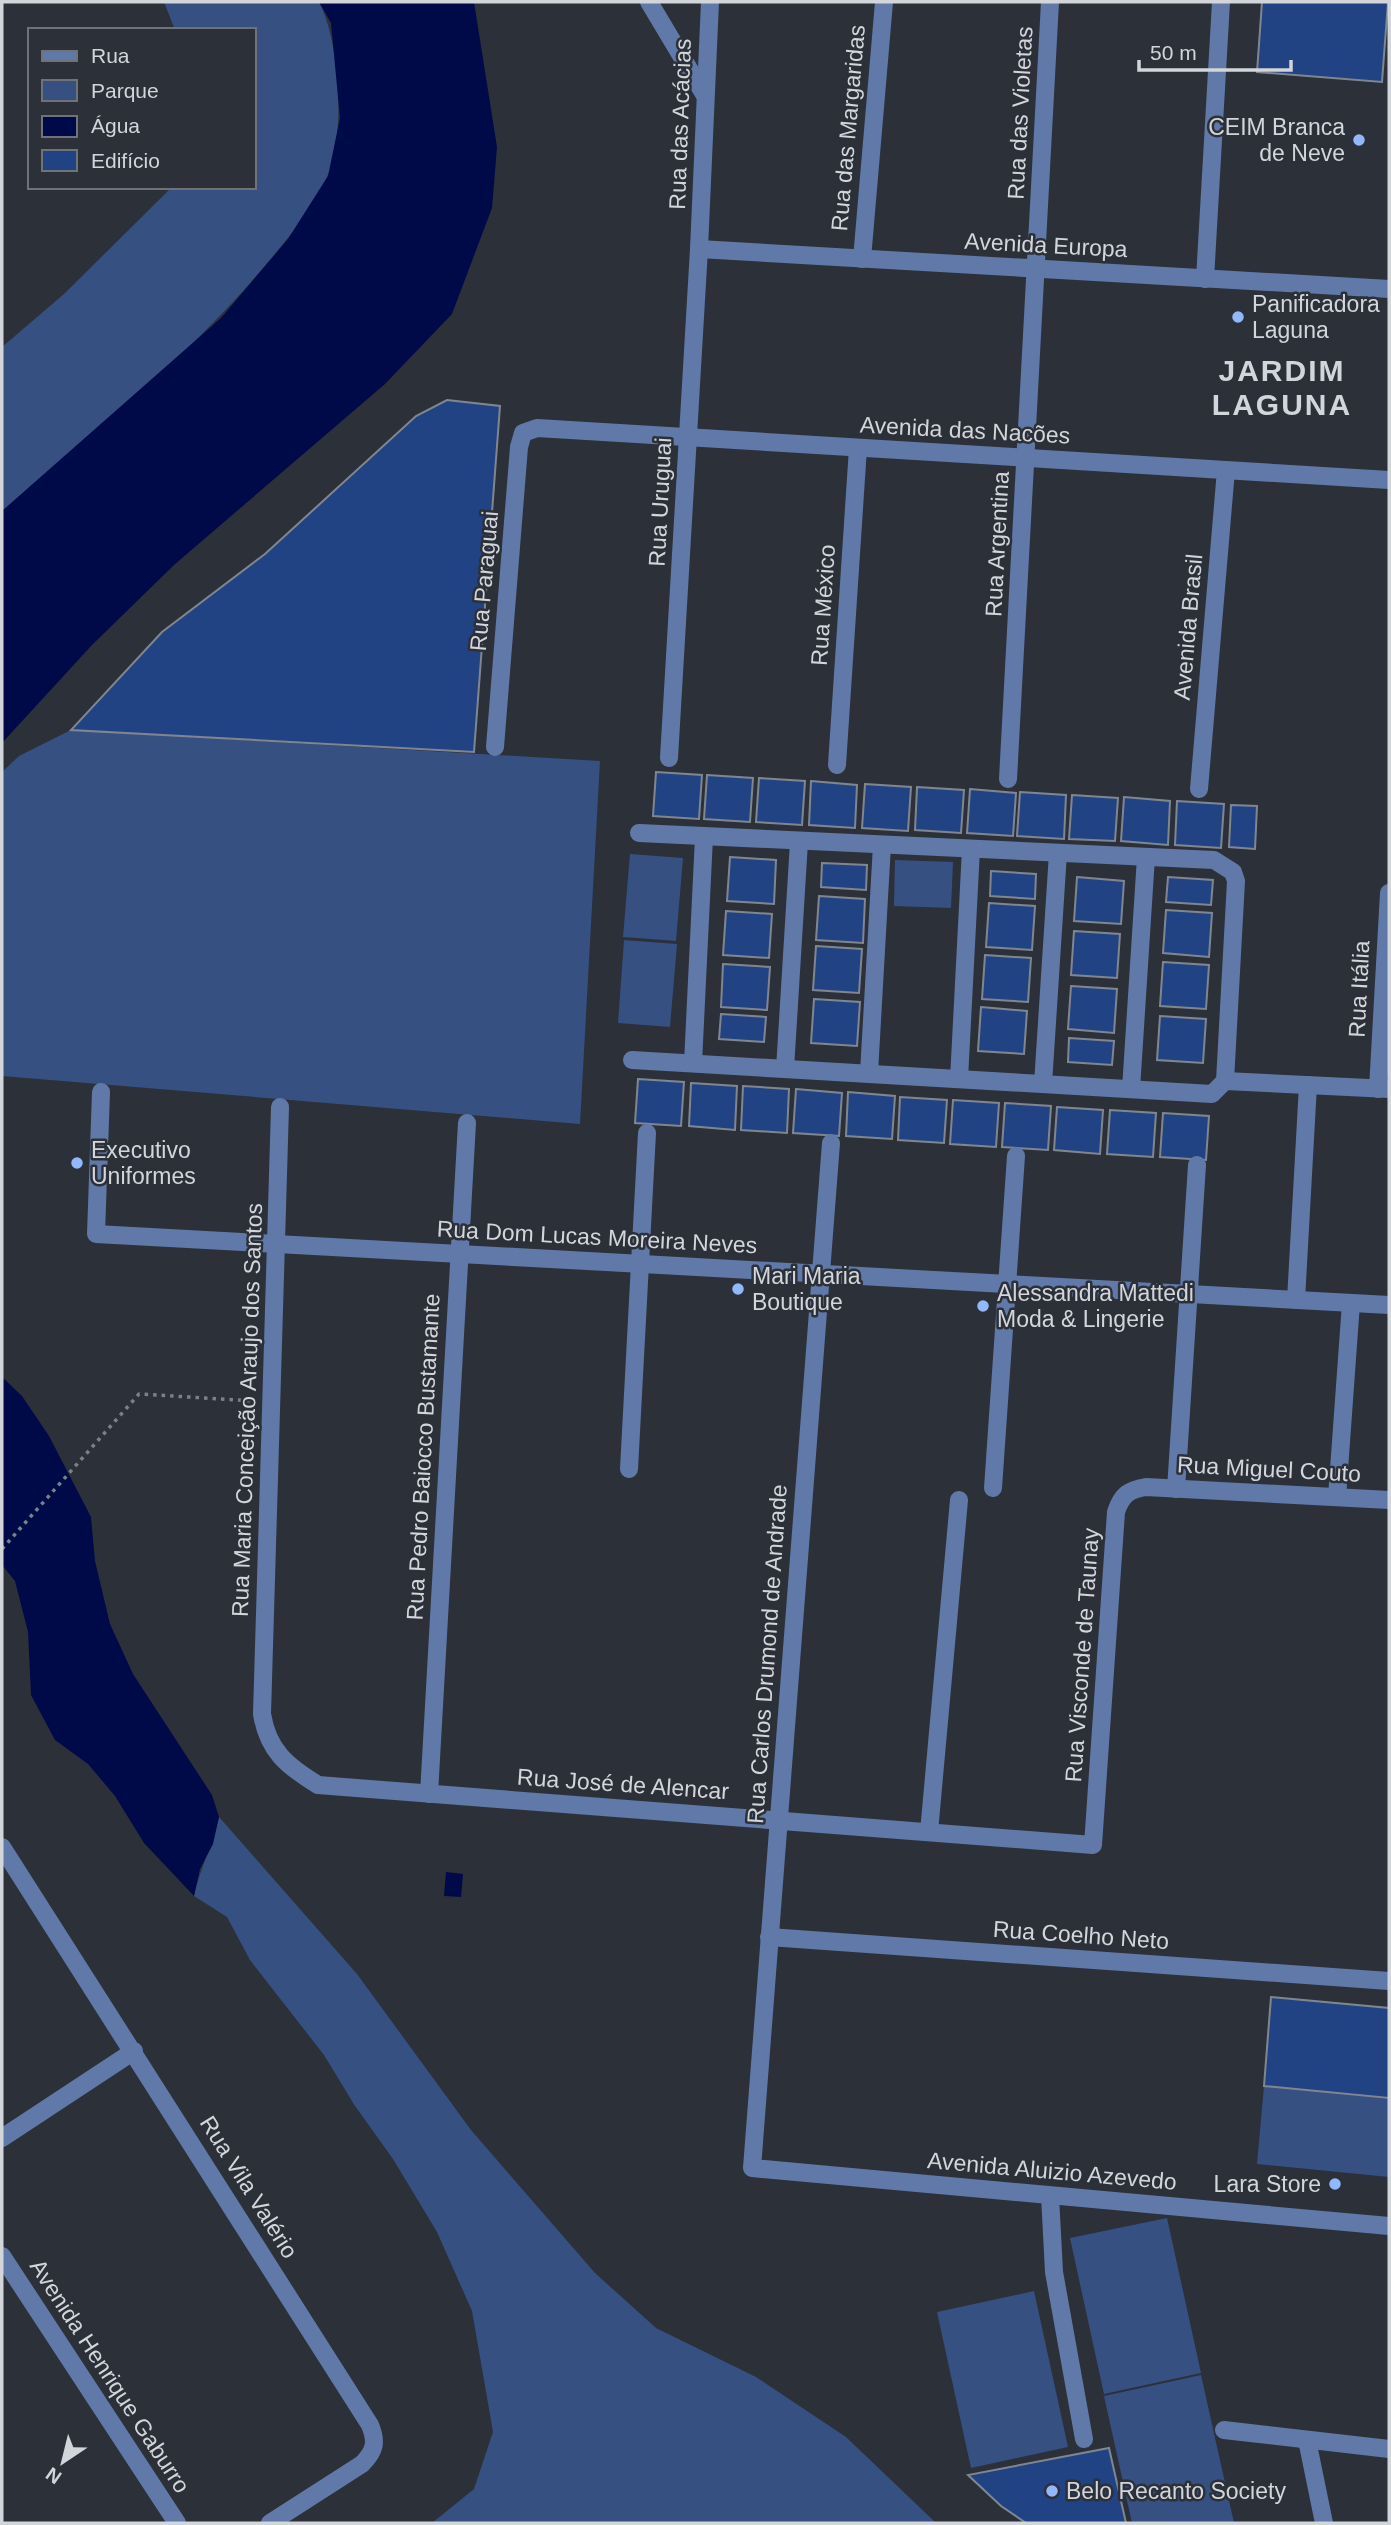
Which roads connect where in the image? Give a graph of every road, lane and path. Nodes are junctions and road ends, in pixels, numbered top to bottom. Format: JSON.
{"nodes":[{"id":1,"x":649,"y":2,"type":"edge"},
{"id":2,"x":710,"y":2,"type":"edge"},
{"id":3,"x":884,"y":2,"type":"edge"},
{"id":4,"x":1050,"y":2,"type":"edge"},
{"id":5,"x":1221,"y":2,"type":"edge"},
{"id":6,"x":704,"y":94,"type":"junction"},
{"id":7,"x":699,"y":249,"type":"junction"},
{"id":8,"x":862,"y":259,"type":"junction"},
{"id":9,"x":1037,"y":269,"type":"junction"},
{"id":10,"x":1205,"y":279,"type":"junction"},
{"id":11,"x":1389,"y":289,"type":"edge"},
{"id":12,"x":537,"y":428,"type":"joint"},
{"id":13,"x":688,"y":437,"type":"junction"},
{"id":14,"x":858,"y":448,"type":"junction"},
{"id":15,"x":1026,"y":458,"type":"junction"},
{"id":16,"x":1226,"y":470,"type":"junction"},
{"id":17,"x":1389,"y":480,"type":"edge"},
{"id":18,"x":495,"y":747,"type":"dead end"},
{"id":19,"x":669,"y":758,"type":"dead end"},
{"id":20,"x":837,"y":765,"type":"dead end"},
{"id":21,"x":1008,"y":779,"type":"dead end"},
{"id":22,"x":1199,"y":789,"type":"dead end"},
{"id":23,"x":639,"y":832,"type":"dead end"},
{"id":24,"x":704,"y":837,"type":"junction"},
{"id":25,"x":799,"y":842,"type":"junction"},
{"id":26,"x":882,"y":845,"type":"junction"},
{"id":27,"x":971,"y":849,"type":"junction"},
{"id":28,"x":1058,"y":853,"type":"junction"},
{"id":29,"x":1146,"y":857,"type":"junction"},
{"id":30,"x":1389,"y":892,"type":"edge"},
{"id":31,"x":632,"y":1060,"type":"dead end"},
{"id":32,"x":692,"y":1063,"type":"junction"},
{"id":33,"x":785,"y":1069,"type":"junction"},
{"id":34,"x":869,"y":1073,"type":"junction"},
{"id":35,"x":959,"y":1079,"type":"junction"},
{"id":36,"x":1225,"y":1081,"type":"junction"},
{"id":37,"x":1043,"y":1084,"type":"junction"},
{"id":38,"x":1308,"y":1085,"type":"junction"},
{"id":39,"x":1131,"y":1089,"type":"junction"},
{"id":40,"x":1384,"y":1089,"type":"edge"},
{"id":41,"x":102,"y":1092,"type":"dead end"},
{"id":42,"x":280,"y":1107,"type":"dead end"},
{"id":43,"x":467,"y":1123,"type":"dead end"},
{"id":44,"x":647,"y":1133,"type":"dead end"},
{"id":45,"x":831,"y":1143,"type":"dead end"},
{"id":46,"x":1016,"y":1156,"type":"dead end"},
{"id":47,"x":1197,"y":1166,"type":"dead end"},
{"id":48,"x":276,"y":1244,"type":"junction"},
{"id":49,"x":459,"y":1254,"type":"junction"},
{"id":50,"x":640,"y":1264,"type":"junction"},
{"id":51,"x":821,"y":1273,"type":"junction"},
{"id":52,"x":1007,"y":1284,"type":"junction"},
{"id":53,"x":1189,"y":1294,"type":"junction"},
{"id":54,"x":1296,"y":1300,"type":"junction"},
{"id":55,"x":1351,"y":1303,"type":"junction"},
{"id":56,"x":1389,"y":1305,"type":"edge"},
{"id":57,"x":271,"y":1402,"type":"junction"},
{"id":58,"x":629,"y":1469,"type":"dead end"},
{"id":59,"x":1146,"y":1487,"type":"joint"},
{"id":60,"x":993,"y":1488,"type":"dead end"},
{"id":61,"x":1176,"y":1489,"type":"junction"},
{"id":62,"x":1336,"y":1497,"type":"junction"},
{"id":63,"x":959,"y":1500,"type":"dead end"},
{"id":64,"x":1389,"y":1500,"type":"edge"},
{"id":65,"x":2,"y":1549,"type":"edge"},
{"id":66,"x":318,"y":1785,"type":"joint"},
{"id":67,"x":429,"y":1794,"type":"junction"},
{"id":68,"x":778,"y":1821,"type":"junction"},
{"id":69,"x":929,"y":1832,"type":"junction"},
{"id":70,"x":1093,"y":1845,"type":"joint"},
{"id":71,"x":2,"y":1847,"type":"edge"},
{"id":72,"x":769,"y":1937,"type":"junction"},
{"id":73,"x":1389,"y":1981,"type":"edge"},
{"id":74,"x":134,"y":2051,"type":"junction"},
{"id":75,"x":2,"y":2138,"type":"edge"},
{"id":76,"x":751,"y":2168,"type":"joint"},
{"id":77,"x":1050,"y":2196,"type":"junction"},
{"id":78,"x":1389,"y":2226,"type":"edge"},
{"id":79,"x":2,"y":2256,"type":"edge"},
{"id":80,"x":1224,"y":2430,"type":"dead end"},
{"id":81,"x":1084,"y":2440,"type":"dead end"},
{"id":82,"x":1307,"y":2440,"type":"junction"},
{"id":83,"x":1389,"y":2449,"type":"edge"},
{"id":84,"x":177,"y":2523,"type":"edge"},
{"id":85,"x":270,"y":2523,"type":"edge"},
{"id":86,"x":1324,"y":2523,"type":"edge"}],
"edges":[{"from":1,"to":6,"type":"street"},
{"from":2,"to":6,"type":"street","name":"Rua das Acácias"},
{"from":3,"to":8,"type":"street","name":"Rua das Margaridas"},
{"from":4,"to":9,"type":"street","name":"Rua das Violetas"},
{"from":5,"to":10,"type":"street"},
{"from":6,"to":7,"type":"street","name":"Rua das Acácias"},
{"from":7,"to":8,"type":"street","name":"Avenida Europa"},
{"from":7,"to":13,"type":"street","name":"Rua Uruguai"},
{"from":8,"to":9,"type":"street","name":"Avenida Europa"},
{"from":9,"to":10,"type":"street","name":"Avenida Europa"},
{"from":9,"to":15,"type":"street","name":"Rua Argentina"},
{"from":10,"to":11,"type":"street","name":"Avenida Europa"},
{"from":12,"to":13,"type":"street","name":"Avenida das Nacões"},
{"from":12,"to":18,"type":"street","name":"Rua Paraguai"},
{"from":13,"to":14,"type":"street","name":"Avenida das Nacões"},
{"from":13,"to":19,"type":"street","name":"Rua Uruguai"},
{"from":14,"to":15,"type":"street","name":"Avenida das Nacões"},
{"from":14,"to":20,"type":"street","name":"Rua México"},
{"from":15,"to":16,"type":"street","name":"Avenida das Nacões"},
{"from":15,"to":21,"type":"street","name":"Rua Argentina"},
{"from":16,"to":17,"type":"street","name":"Avenida das Nacões"},
{"from":16,"to":22,"type":"street","name":"Avenida Brasil"},
{"from":23,"to":24,"type":"street"},
{"from":24,"to":25,"type":"street"},
{"from":24,"to":32,"type":"street"},
{"from":25,"to":26,"type":"street"},
{"from":25,"to":33,"type":"street"},
{"from":26,"to":27,"type":"street"},
{"from":26,"to":34,"type":"street"},
{"from":27,"to":28,"type":"street"},
{"from":27,"to":35,"type":"street"},
{"from":28,"to":29,"type":"street"},
{"from":28,"to":37,"type":"street"},
{"from":29,"to":36,"type":"street"},
{"from":29,"to":39,"type":"street"},
{"from":30,"to":40,"type":"street","name":"Rua Itália"},
{"from":31,"to":32,"type":"street"},
{"from":32,"to":33,"type":"street"},
{"from":33,"to":34,"type":"street"},
{"from":34,"to":35,"type":"street"},
{"from":35,"to":37,"type":"street"},
{"from":36,"to":38,"type":"street"},
{"from":36,"to":39,"type":"street"},
{"from":37,"to":39,"type":"street"},
{"from":38,"to":40,"type":"street"},
{"from":38,"to":54,"type":"street"},
{"from":41,"to":48,"type":"street","name":"Rua Dom Lucas Moreira Neves"},
{"from":42,"to":48,"type":"street","name":"Rua Maria Conceição Araujo dos Santos"},
{"from":43,"to":49,"type":"street","name":"Rua Pedro Baiocco Bustamante"},
{"from":44,"to":50,"type":"street"},
{"from":45,"to":51,"type":"street","name":"Rua Carlos Drumond de Andrade"},
{"from":46,"to":52,"type":"street"},
{"from":47,"to":53,"type":"street"},
{"from":48,"to":49,"type":"street","name":"Rua Dom Lucas Moreira Neves"},
{"from":48,"to":57,"type":"street","name":"Rua Maria Conceição Araujo dos Santos"},
{"from":49,"to":50,"type":"street","name":"Rua Dom Lucas Moreira Neves"},
{"from":49,"to":67,"type":"street","name":"Rua Pedro Baiocco Bustamante"},
{"from":50,"to":51,"type":"street","name":"Rua Dom Lucas Moreira Neves"},
{"from":50,"to":58,"type":"street"},
{"from":51,"to":52,"type":"street","name":"Rua Dom Lucas Moreira Neves"},
{"from":51,"to":68,"type":"street","name":"Rua Carlos Drumond de Andrade"},
{"from":52,"to":53,"type":"street","name":"Rua Dom Lucas Moreira Neves"},
{"from":52,"to":60,"type":"street"},
{"from":53,"to":54,"type":"street","name":"Rua Dom Lucas Moreira Neves"},
{"from":53,"to":61,"type":"street"},
{"from":54,"to":55,"type":"street","name":"Rua Dom Lucas Moreira Neves"},
{"from":55,"to":56,"type":"street","name":"Rua Dom Lucas Moreira Neves"},
{"from":55,"to":62,"type":"street"},
{"from":57,"to":65,"type":"path"},
{"from":57,"to":66,"type":"street","name":"Rua Maria Conceição Araujo dos Santos"},
{"from":59,"to":61,"type":"street","name":"Rua Miguel Couto"},
{"from":59,"to":70,"type":"street","name":"Rua Visconde de Taunay"},
{"from":61,"to":62,"type":"street","name":"Rua Miguel Couto"},
{"from":62,"to":64,"type":"street","name":"Rua Miguel Couto"},
{"from":63,"to":69,"type":"street"},
{"from":66,"to":67,"type":"street","name":"Rua José de Alencar"},
{"from":67,"to":68,"type":"street","name":"Rua José de Alencar"},
{"from":68,"to":69,"type":"street","name":"Rua José de Alencar"},
{"from":68,"to":72,"type":"street","name":"Rua Carlos Drumond de Andrade"},
{"from":69,"to":70,"type":"street","name":"Rua José de Alencar"},
{"from":71,"to":74,"type":"street","name":"Rua Vila Valério"},
{"from":72,"to":73,"type":"street","name":"Rua Coelho Neto"},
{"from":72,"to":76,"type":"street","name":"Rua Carlos Drumond de Andrade"},
{"from":74,"to":75,"type":"street"},
{"from":74,"to":85,"type":"street","name":"Rua Vila Valério"},
{"from":76,"to":77,"type":"street","name":"Avenida Aluizio Azevedo"},
{"from":77,"to":78,"type":"street","name":"Avenida Aluizio Azevedo"},
{"from":77,"to":81,"type":"street"},
{"from":79,"to":84,"type":"street","name":"Avenida Henrique Gaburro"},
{"from":80,"to":82,"type":"street"},
{"from":82,"to":83,"type":"street"},
{"from":82,"to":86,"type":"street"}]}
